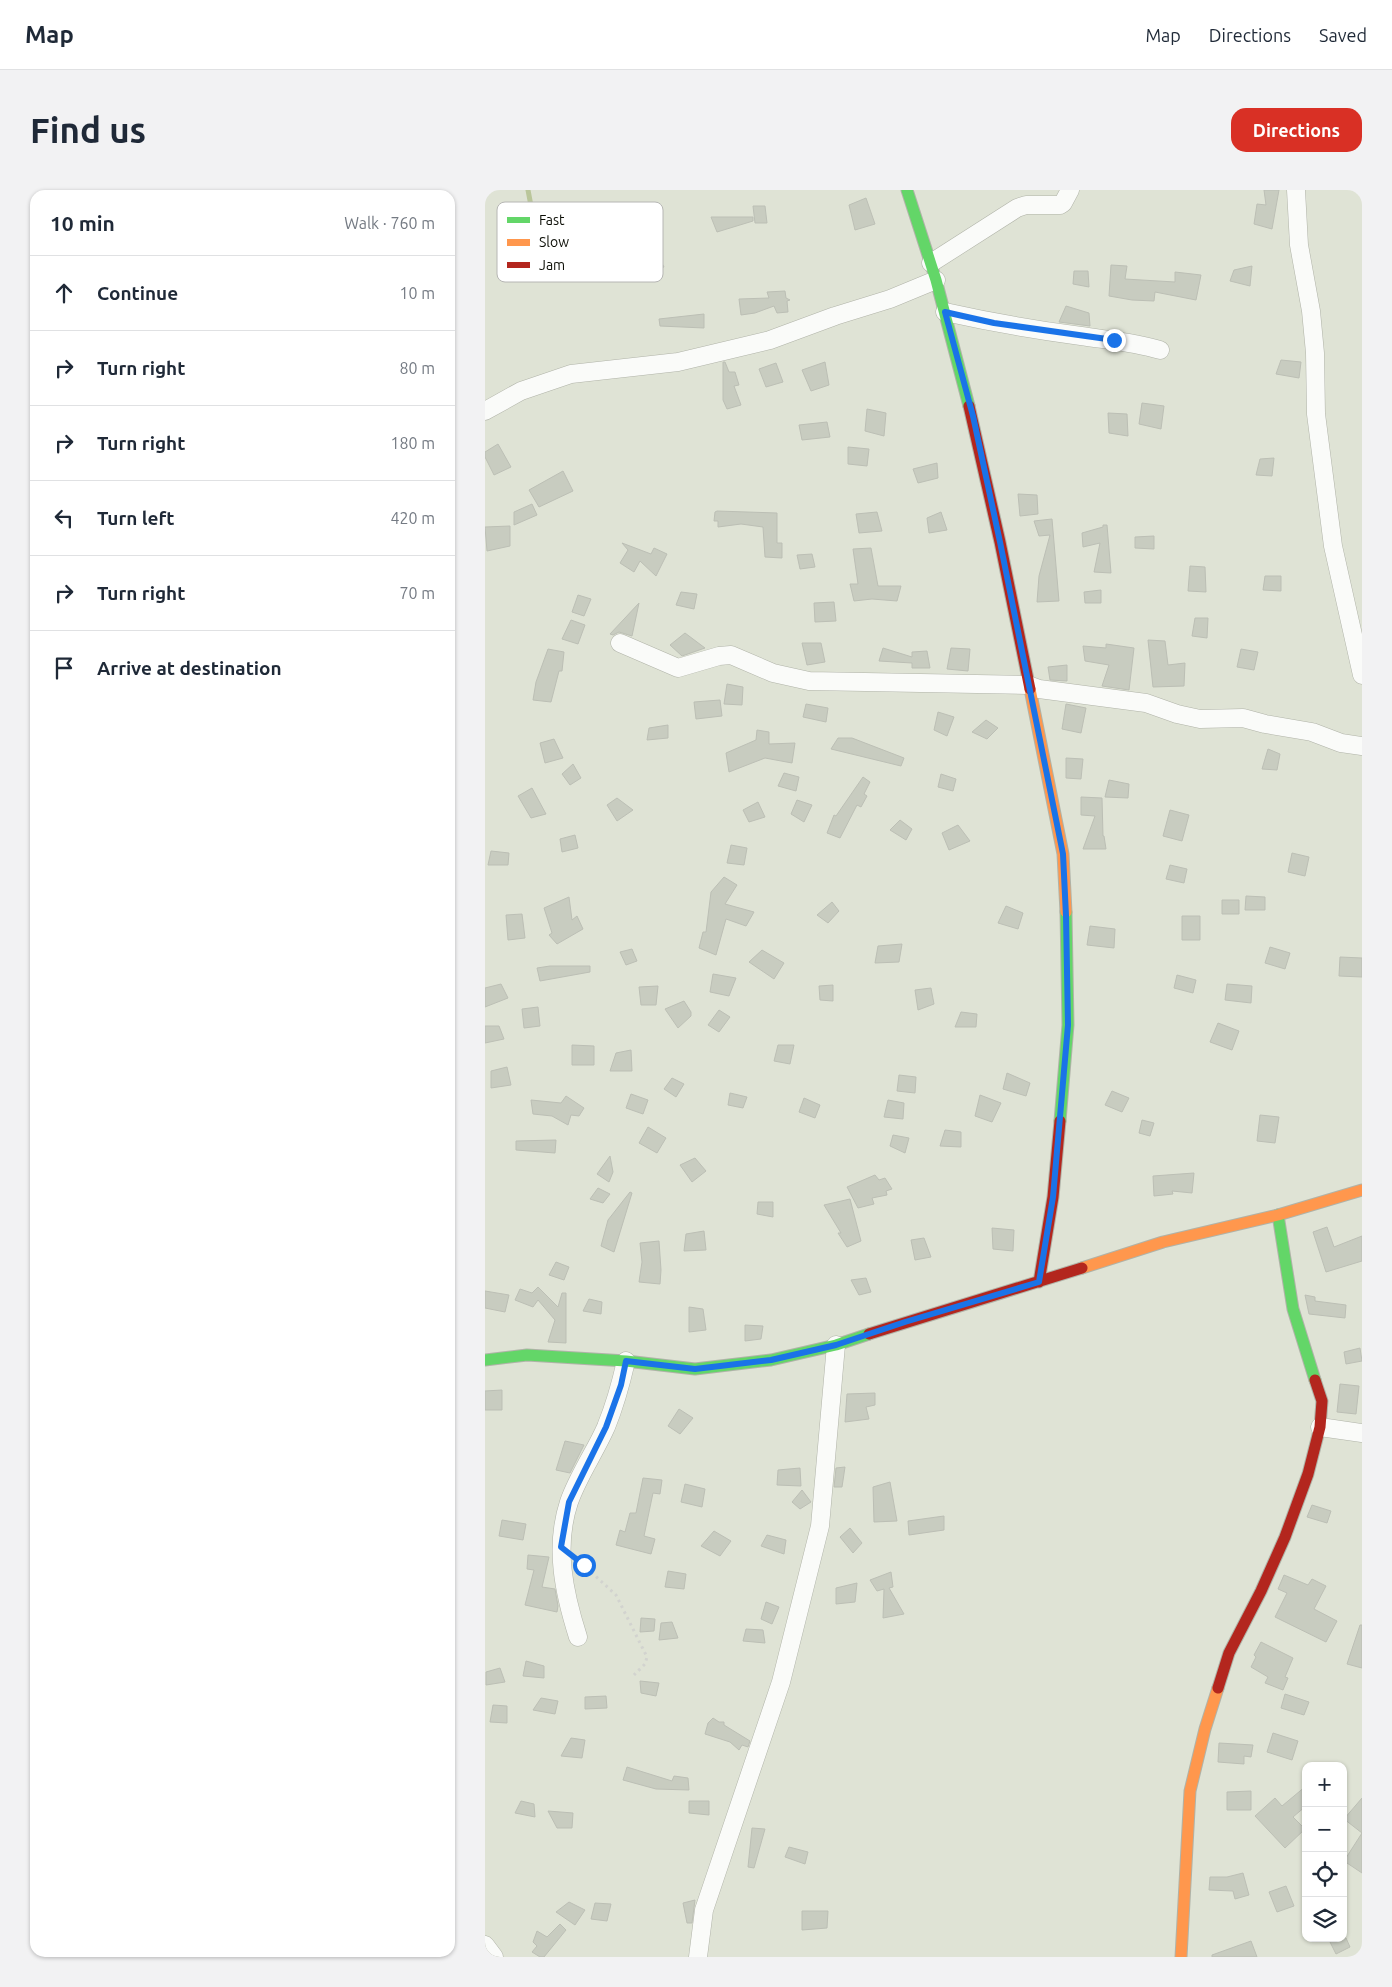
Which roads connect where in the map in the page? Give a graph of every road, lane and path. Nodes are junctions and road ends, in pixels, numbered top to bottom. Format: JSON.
{"nodes":[{"id":1,"x":907,"y":190,"type":"edge"},
{"id":2,"x":1070,"y":190,"type":"edge"},
{"id":3,"x":1296,"y":190,"type":"edge"},
{"id":4,"x":933,"y":271,"type":"junction"},
{"id":5,"x":945,"y":312,"type":"junction"},
{"id":6,"x":1160,"y":350,"type":"dead end"},
{"id":7,"x":485,"y":411,"type":"edge"},
{"id":8,"x":620,"y":643,"type":"dead end"},
{"id":9,"x":1361,"y":665,"type":"edge"},
{"id":10,"x":1028,"y":685,"type":"junction"},
{"id":11,"x":1362,"y":746,"type":"edge"},
{"id":12,"x":1362,"y":1190,"type":"edge"},
{"id":13,"x":1278,"y":1215,"type":"junction"},
{"id":14,"x":1039,"y":1282,"type":"junction"},
{"id":15,"x":836,"y":1345,"type":"junction"},
{"id":16,"x":485,"y":1360,"type":"edge"},
{"id":17,"x":626,"y":1361,"type":"junction"},
{"id":18,"x":1321,"y":1427,"type":"junction"},
{"id":19,"x":1362,"y":1432,"type":"edge"},
{"id":20,"x":561,"y":1547,"type":"junction"},
{"id":21,"x":578,"y":1637,"type":"dead end"},
{"id":22,"x":634,"y":1675,"type":"dead end"},
{"id":23,"x":485,"y":1944,"type":"edge"},
{"id":24,"x":494,"y":1957,"type":"edge"},
{"id":25,"x":698,"y":1957,"type":"edge"},
{"id":26,"x":1181,"y":1957,"type":"edge"}],
"edges":[{"from":1,"to":4,"type":"street"},
{"from":2,"to":4,"type":"street"},
{"from":3,"to":9,"type":"street"},
{"from":4,"to":5,"type":"street"},
{"from":4,"to":7,"type":"street"},
{"from":5,"to":6,"type":"street"},
{"from":5,"to":10,"type":"street"},
{"from":8,"to":10,"type":"street"},
{"from":10,"to":11,"type":"street"},
{"from":10,"to":14,"type":"street"},
{"from":12,"to":13,"type":"street"},
{"from":13,"to":14,"type":"street"},
{"from":13,"to":18,"type":"street"},
{"from":14,"to":15,"type":"street"},
{"from":15,"to":17,"type":"street"},
{"from":15,"to":25,"type":"street"},
{"from":16,"to":17,"type":"street"},
{"from":17,"to":20,"type":"street"},
{"from":18,"to":19,"type":"street"},
{"from":18,"to":26,"type":"street"},
{"from":20,"to":21,"type":"street"},
{"from":20,"to":22,"type":"path"},
{"from":23,"to":24,"type":"street"}]}
